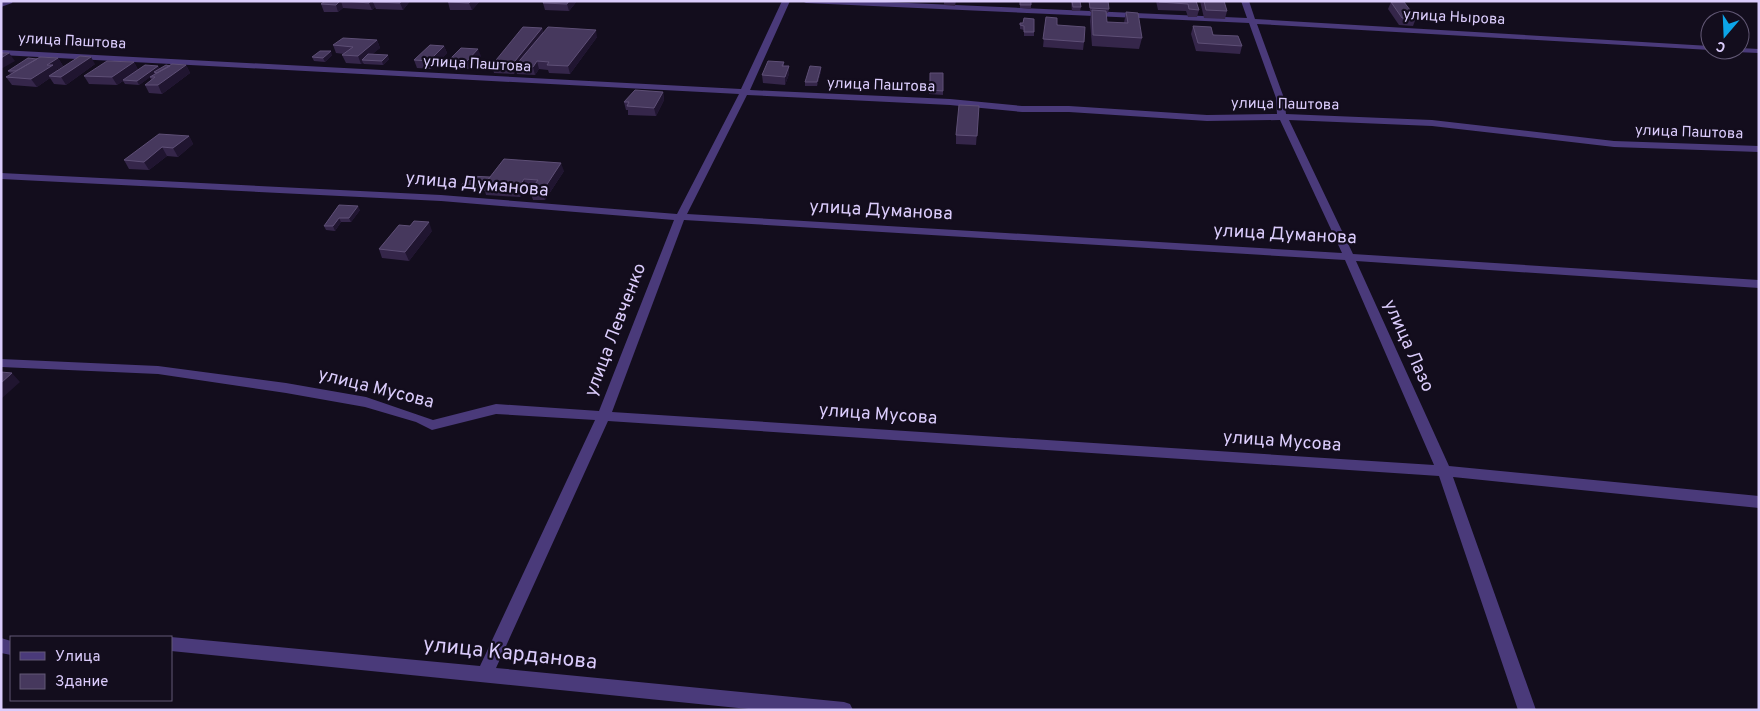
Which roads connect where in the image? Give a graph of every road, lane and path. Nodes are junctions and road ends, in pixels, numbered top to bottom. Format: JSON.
{"nodes":[{"id":1,"x":9,"y":1,"type":"edge"},
{"id":2,"x":786,"y":1,"type":"edge"},
{"id":3,"x":806,"y":1,"type":"edge"},
{"id":4,"x":1245,"y":1,"type":"edge"},
{"id":5,"x":1,"y":5,"type":"edge"},
{"id":6,"x":1252,"y":21,"type":"junction"},
{"id":7,"x":1700,"y":47,"type":"edge"},
{"id":8,"x":1,"y":52,"type":"edge"},
{"id":9,"x":744,"y":93,"type":"junction"},
{"id":10,"x":1283,"y":117,"type":"junction"},
{"id":11,"x":1759,"y":149,"type":"edge"},
{"id":12,"x":1,"y":176,"type":"edge"},
{"id":13,"x":680,"y":217,"type":"junction"},
{"id":14,"x":1349,"y":256,"type":"junction"},
{"id":15,"x":1759,"y":284,"type":"edge"},
{"id":16,"x":1,"y":363,"type":"edge"},
{"id":17,"x":604,"y":416,"type":"junction"},
{"id":18,"x":1444,"y":472,"type":"junction"},
{"id":19,"x":1759,"y":502,"type":"edge"},
{"id":20,"x":172,"y":644,"type":"edge"},
{"id":21,"x":485,"y":674,"type":"junction"},
{"id":22,"x":844,"y":710,"type":"edge"},
{"id":23,"x":1527,"y":710,"type":"edge"}],
"edges":[{"from":1,"to":5,"type":"street"},
{"from":2,"to":9,"type":"street","name":"улица Левченко"},
{"from":3,"to":6,"type":"street","name":"улица Нырова"},
{"from":4,"to":6,"type":"street","name":"улица Лазо"},
{"from":6,"to":7,"type":"street","name":"улица Нырова"},
{"from":6,"to":10,"type":"street","name":"улица Лазо"},
{"from":8,"to":9,"type":"street","name":"улица Паштова"},
{"from":9,"to":10,"type":"street","name":"улица Паштова"},
{"from":9,"to":13,"type":"street","name":"улица Левченко"},
{"from":10,"to":11,"type":"street","name":"улица Паштова"},
{"from":10,"to":14,"type":"street","name":"улица Лазо"},
{"from":12,"to":13,"type":"street","name":"улица Думанова"},
{"from":13,"to":14,"type":"street","name":"улица Думанова"},
{"from":13,"to":17,"type":"street","name":"улица Левченко"},
{"from":14,"to":15,"type":"street","name":"улица Думанова"},
{"from":14,"to":18,"type":"street","name":"улица Лазо"},
{"from":16,"to":17,"type":"street","name":"улица Мусова"},
{"from":17,"to":18,"type":"street","name":"улица Мусова"},
{"from":17,"to":21,"type":"street","name":"улица Левченко"},
{"from":18,"to":19,"type":"street","name":"улица Мусова"},
{"from":18,"to":23,"type":"street","name":"улица Лазо"},
{"from":20,"to":21,"type":"street","name":"улица Карданова"},
{"from":21,"to":22,"type":"street","name":"улица Карданова"}]}
